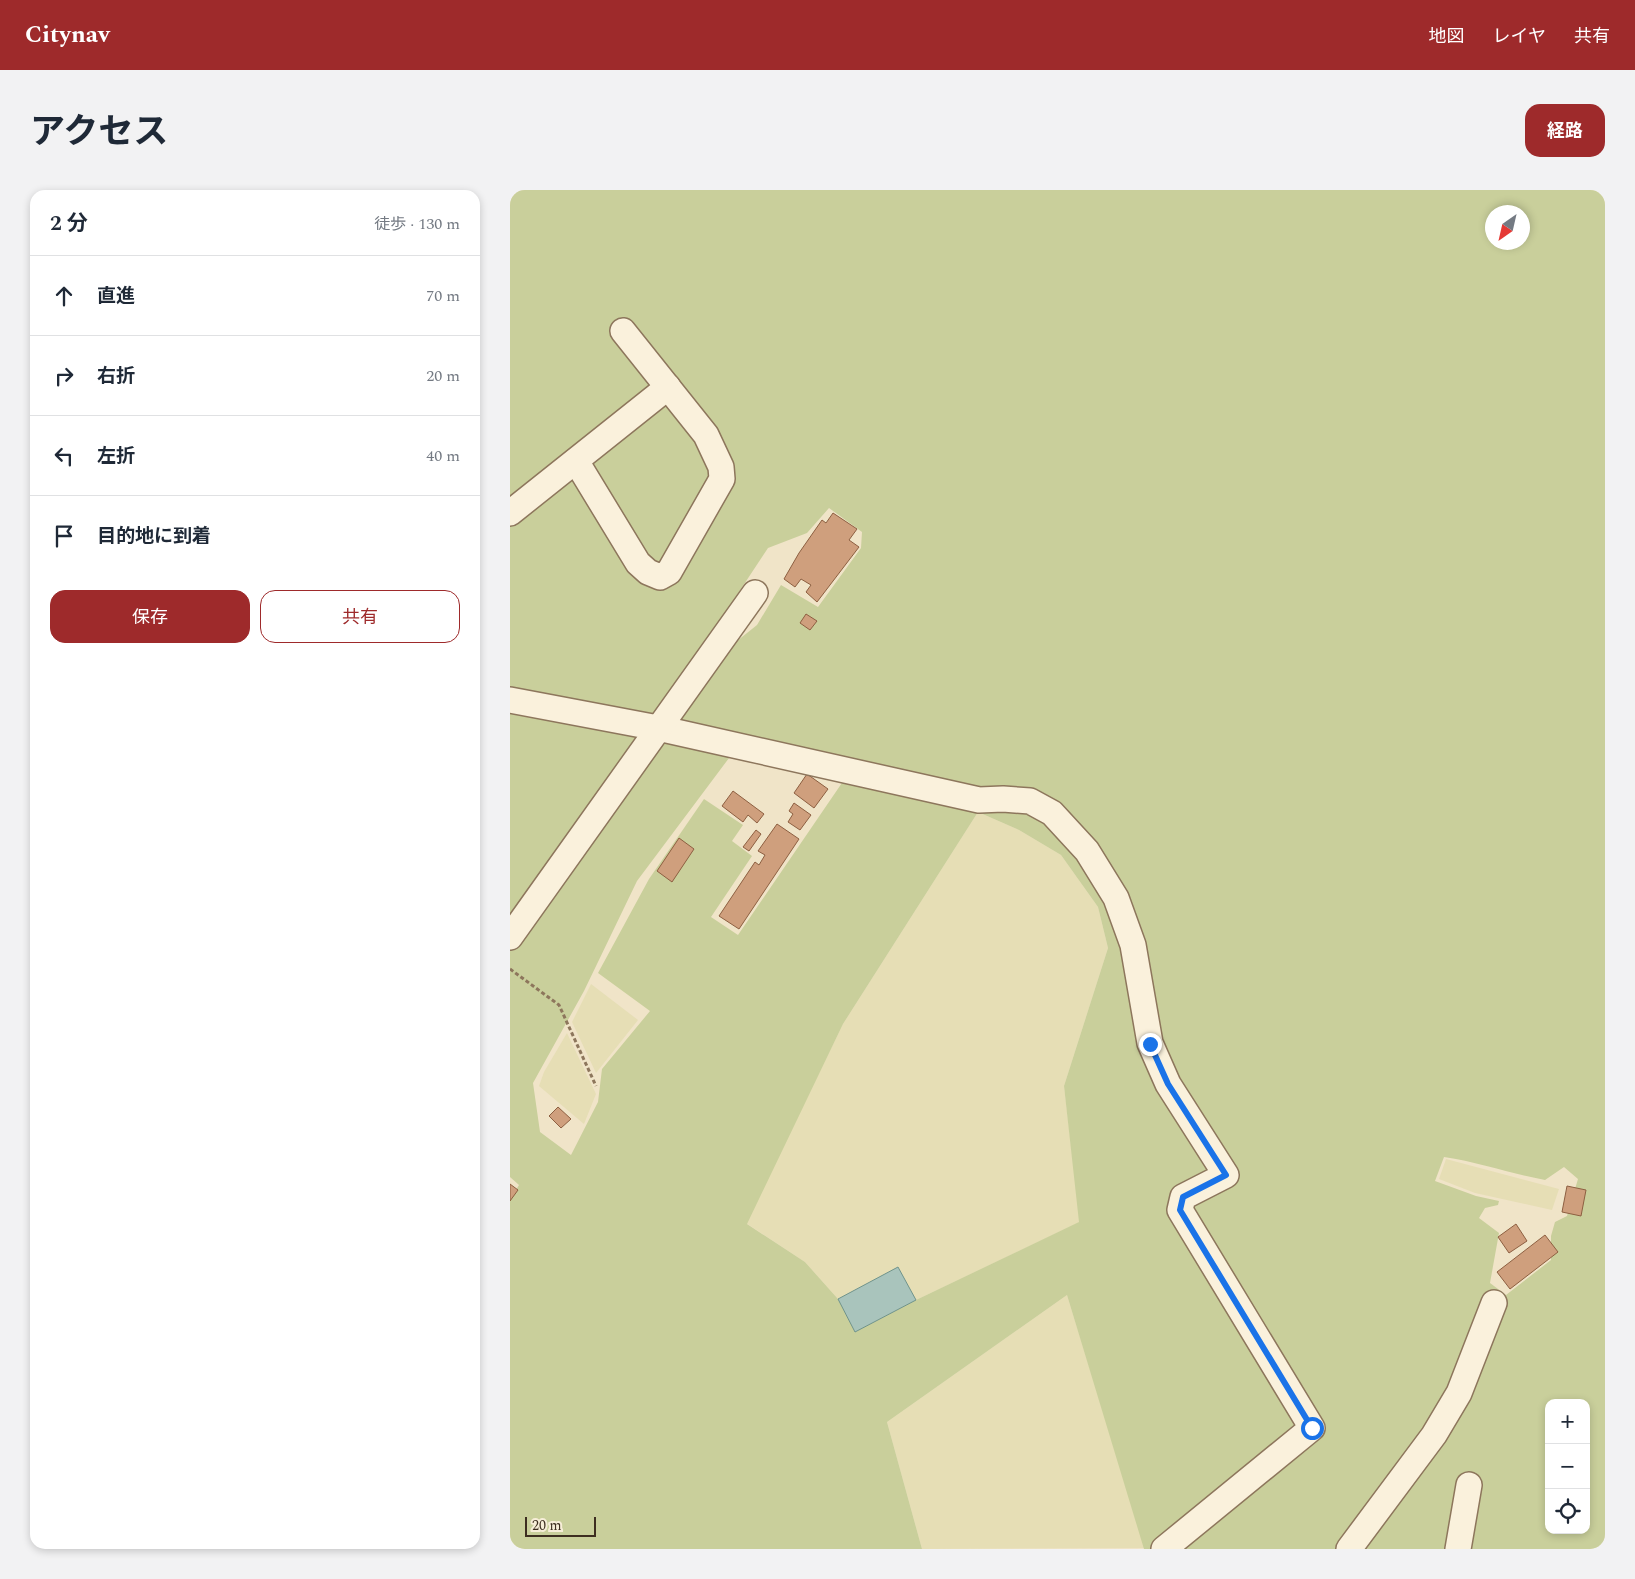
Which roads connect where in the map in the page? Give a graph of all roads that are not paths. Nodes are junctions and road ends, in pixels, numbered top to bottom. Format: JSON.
{"nodes":[{"id":1,"x":623,"y":331,"type":"dead end"},
{"id":2,"x":668,"y":387,"type":"junction"},
{"id":3,"x":576,"y":461,"type":"junction"},
{"id":4,"x":510,"y":513,"type":"edge"},
{"id":5,"x":755,"y":593,"type":"dead end"},
{"id":6,"x":510,"y":700,"type":"edge"},
{"id":7,"x":658,"y":728,"type":"junction"},
{"id":8,"x":510,"y":937,"type":"edge"},
{"id":9,"x":1494,"y":1303,"type":"dead end"},
{"id":10,"x":1469,"y":1485,"type":"dead end"},
{"id":11,"x":1164,"y":1549,"type":"edge"},
{"id":12,"x":1349,"y":1549,"type":"edge"},
{"id":13,"x":1458,"y":1549,"type":"edge"}],
"edges":[{"from":1,"to":2,"type":"street"},
{"from":2,"to":3,"type":"street"},
{"from":2,"to":3,"type":"street"},
{"from":3,"to":4,"type":"street"},
{"from":5,"to":7,"type":"street"},
{"from":6,"to":7,"type":"street"},
{"from":7,"to":8,"type":"street"},
{"from":7,"to":11,"type":"street"},
{"from":9,"to":12,"type":"street"},
{"from":10,"to":13,"type":"street"}]}
